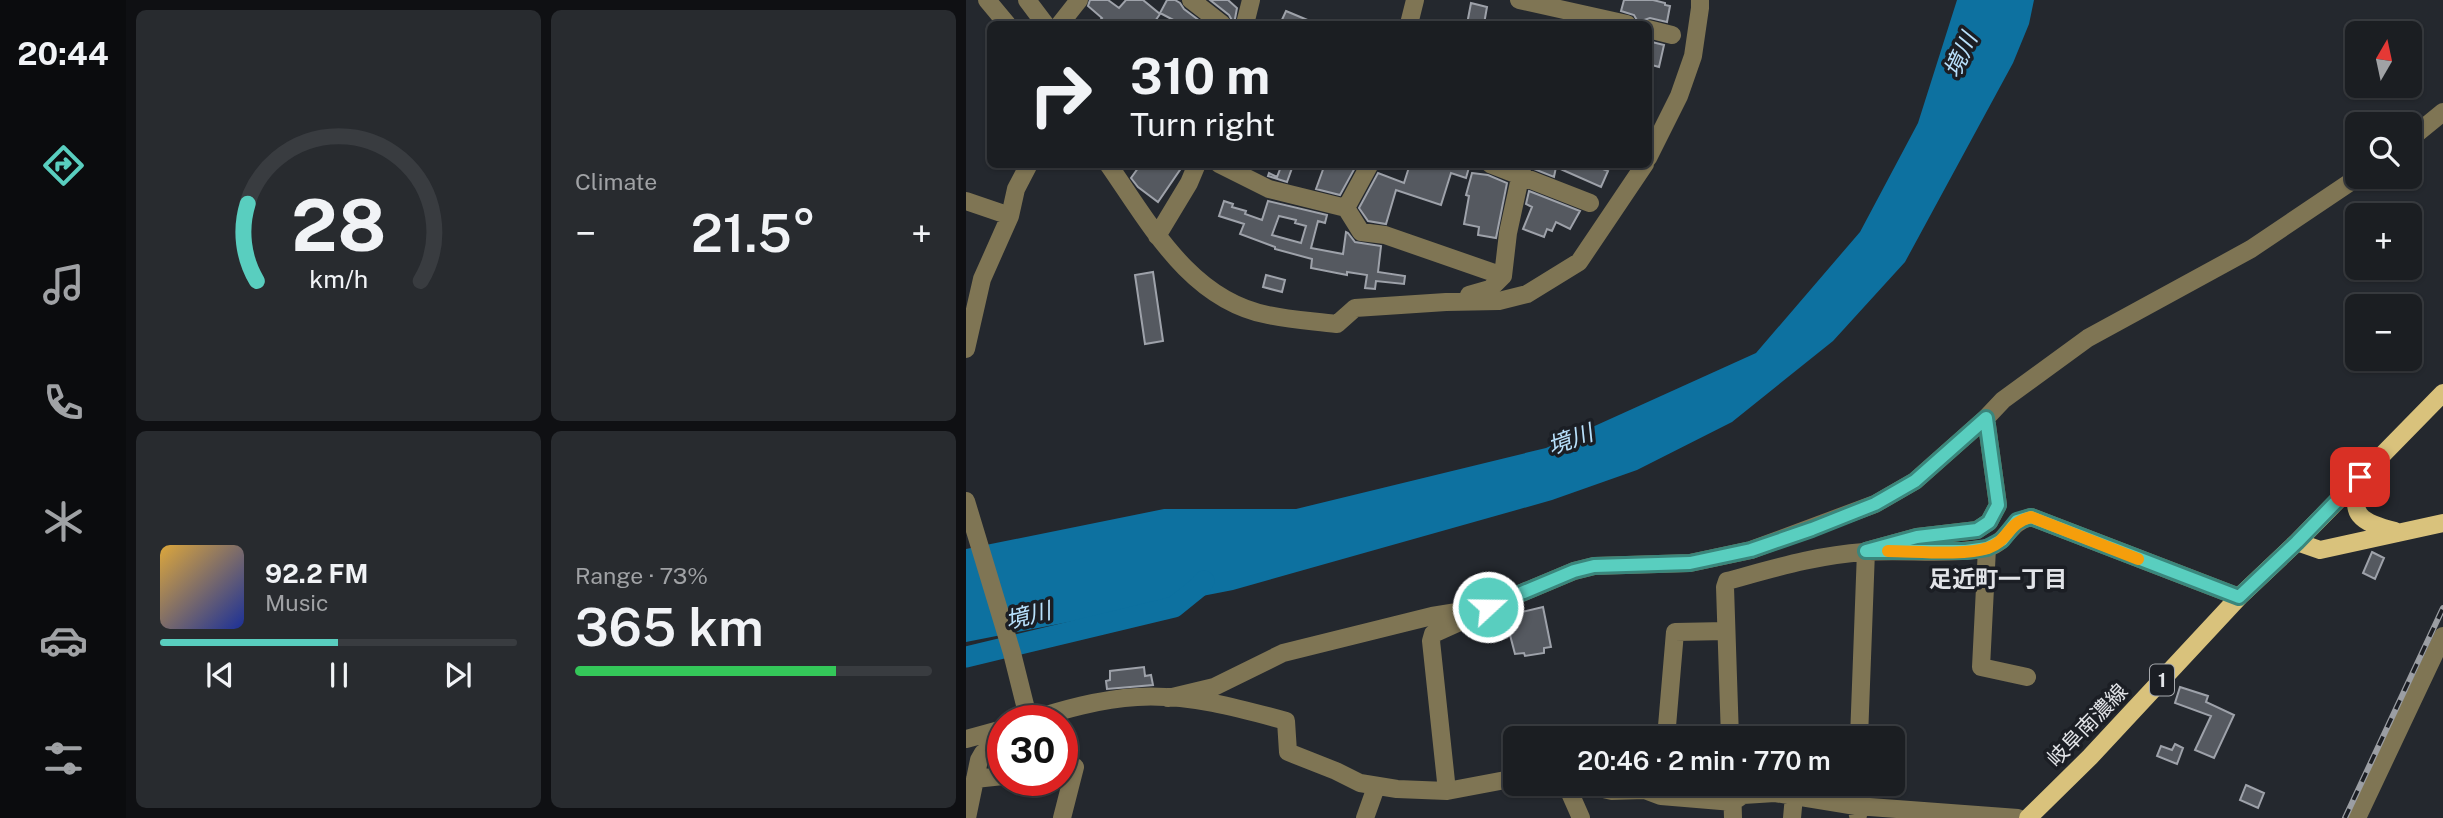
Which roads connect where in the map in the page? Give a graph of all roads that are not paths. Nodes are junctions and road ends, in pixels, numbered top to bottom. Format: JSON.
{"nodes":[{"id":1,"x":987,"y":0,"type":"edge"},
{"id":2,"x":1027,"y":0,"type":"edge"},
{"id":3,"x":1079,"y":0,"type":"edge"},
{"id":4,"x":1191,"y":0,"type":"edge"},
{"id":5,"x":1251,"y":0,"type":"edge"},
{"id":6,"x":1415,"y":0,"type":"edge"},
{"id":7,"x":1519,"y":0,"type":"edge"},
{"id":8,"x":1700,"y":0,"type":"edge"},
{"id":9,"x":1554,"y":11,"type":"edge"},
{"id":10,"x":1004,"y":21,"type":"edge"},
{"id":11,"x":1043,"y":21,"type":"edge"},
{"id":12,"x":1062,"y":21,"type":"edge"},
{"id":13,"x":1218,"y":21,"type":"edge"},
{"id":14,"x":1246,"y":21,"type":"edge"},
{"id":15,"x":1410,"y":21,"type":"edge"},
{"id":16,"x":1610,"y":21,"type":"edge"},
{"id":17,"x":1652,"y":30,"type":"edge"},
{"id":18,"x":1672,"y":35,"type":"dead end"},
{"id":19,"x":2439,"y":121,"type":"edge"},
{"id":20,"x":2422,"y":132,"type":"edge"},
{"id":21,"x":1652,"y":150,"type":"edge"},
{"id":22,"x":1028,"y":168,"type":"edge"},
{"id":23,"x":1195,"y":168,"type":"edge"},
{"id":24,"x":1227,"y":168,"type":"edge"},
{"id":25,"x":1368,"y":168,"type":"edge"},
{"id":26,"x":1641,"y":168,"type":"edge"},
{"id":27,"x":1112,"y":170,"type":"edge"},
{"id":28,"x":1522,"y":170,"type":"edge"},
{"id":29,"x":2345,"y":186,"type":"edge"},
{"id":30,"x":966,"y":201,"type":"edge"},
{"id":31,"x":1590,"y":203,"type":"dead end"},
{"id":32,"x":1346,"y":208,"type":"junction"},
{"id":33,"x":1010,"y":216,"type":"junction"},
{"id":34,"x":1157,"y":236,"type":"junction"},
{"id":35,"x":1503,"y":276,"type":"junction"},
{"id":36,"x":1447,"y":302,"type":"junction"},
{"id":37,"x":966,"y":349,"type":"edge"},
{"id":38,"x":2443,"y":393,"type":"edge"},
{"id":39,"x":1986,"y":418,"type":"junction"},
{"id":40,"x":2376,"y":460,"type":"junction"},
{"id":41,"x":966,"y":500,"type":"edge"},
{"id":42,"x":2443,"y":523,"type":"edge"},
{"id":43,"x":2399,"y":533,"type":"junction"},
{"id":44,"x":2297,"y":542,"type":"junction"},
{"id":45,"x":1987,"y":548,"type":"junction"},
{"id":46,"x":1866,"y":551,"type":"junction"},
{"id":47,"x":2239,"y":597,"type":"junction"},
{"id":48,"x":1470,"y":610,"type":"junction"},
{"id":49,"x":1726,"y":631,"type":"junction"},
{"id":50,"x":2443,"y":636,"type":"edge"},
{"id":51,"x":2027,"y":677,"type":"dead end"},
{"id":52,"x":1168,"y":698,"type":"junction"},
{"id":53,"x":1025,"y":705,"type":"edge"},
{"id":54,"x":1078,"y":708,"type":"edge"},
{"id":55,"x":1667,"y":726,"type":"edge"},
{"id":56,"x":1730,"y":726,"type":"edge"},
{"id":57,"x":1859,"y":726,"type":"edge"},
{"id":58,"x":987,"y":734,"type":"edge"},
{"id":59,"x":967,"y":740,"type":"edge"},
{"id":60,"x":987,"y":751,"type":"edge"},
{"id":61,"x":987,"y":778,"type":"edge"},
{"id":62,"x":975,"y":779,"type":"junction"},
{"id":63,"x":1503,"y":780,"type":"edge"},
{"id":64,"x":1376,"y":787,"type":"junction"},
{"id":65,"x":1447,"y":791,"type":"junction"},
{"id":66,"x":1068,"y":796,"type":"edge"},
{"id":67,"x":1571,"y":796,"type":"edge"},
{"id":68,"x":1701,"y":796,"type":"edge"},
{"id":69,"x":1794,"y":796,"type":"joint"},
{"id":70,"x":1733,"y":801,"type":"edge"},
{"id":71,"x":1857,"y":812,"type":"edge"},
{"id":72,"x":967,"y":818,"type":"edge"},
{"id":73,"x":1062,"y":818,"type":"edge"},
{"id":74,"x":1365,"y":818,"type":"edge"},
{"id":75,"x":1581,"y":818,"type":"edge"},
{"id":76,"x":1792,"y":818,"type":"edge"},
{"id":77,"x":2018,"y":818,"type":"edge"},
{"id":78,"x":2028,"y":818,"type":"edge"},
{"id":79,"x":2357,"y":818,"type":"edge"}],
"edges":[{"from":1,"to":10,"type":"street"},
{"from":2,"to":11,"type":"street"},
{"from":3,"to":12,"type":"street"},
{"from":4,"to":13,"type":"street"},
{"from":5,"to":14,"type":"street"},
{"from":6,"to":15,"type":"street"},
{"from":7,"to":9,"type":"street"},
{"from":8,"to":21,"type":"street"},
{"from":9,"to":16,"type":"street"},
{"from":17,"to":18,"type":"street"},
{"from":19,"to":20,"type":"street"},
{"from":22,"to":33,"type":"street"},
{"from":23,"to":34,"type":"street"},
{"from":24,"to":32,"type":"street"},
{"from":25,"to":32,"type":"street"},
{"from":26,"to":36,"type":"street"},
{"from":27,"to":34,"type":"street"},
{"from":28,"to":31,"type":"street"},
{"from":28,"to":35,"type":"street"},
{"from":29,"to":39,"type":"street"},
{"from":30,"to":33,"type":"street"},
{"from":32,"to":35,"type":"street"},
{"from":33,"to":37,"type":"street"},
{"from":34,"to":36,"type":"street"},
{"from":35,"to":36,"type":"street"},
{"from":38,"to":40,"type":"main road","name":"岐阜南濃線","number":"1"},
{"from":39,"to":46,"type":"street"},
{"from":39,"to":48,"type":"street"},
{"from":40,"to":43,"type":"main road"},
{"from":40,"to":44,"type":"main road","name":"岐阜南濃線","number":"1"},
{"from":41,"to":53,"type":"street"},
{"from":42,"to":43,"type":"main road"},
{"from":43,"to":44,"type":"main road"},
{"from":44,"to":47,"type":"main road","name":"岐阜南濃線","number":"1"},
{"from":45,"to":46,"type":"street"},
{"from":45,"to":47,"type":"street"},
{"from":45,"to":51,"type":"street"},
{"from":46,"to":49,"type":"street"},
{"from":46,"to":57,"type":"street"},
{"from":47,"to":78,"type":"main road","name":"岐阜南濃線","number":"1"},
{"from":48,"to":52,"type":"street"},
{"from":48,"to":65,"type":"street"},
{"from":49,"to":55,"type":"street"},
{"from":49,"to":56,"type":"street"},
{"from":50,"to":79,"type":"street"},
{"from":52,"to":54,"type":"street"},
{"from":52,"to":64,"type":"street"},
{"from":58,"to":59,"type":"street"},
{"from":60,"to":62,"type":"street"},
{"from":61,"to":62,"type":"street"},
{"from":62,"to":72,"type":"street"},
{"from":63,"to":65,"type":"street"},
{"from":64,"to":65,"type":"street"},
{"from":64,"to":74,"type":"street"},
{"from":66,"to":73,"type":"street"},
{"from":67,"to":75,"type":"street"},
{"from":68,"to":70,"type":"street"},
{"from":69,"to":71,"type":"street"},
{"from":69,"to":76,"type":"street"},
{"from":71,"to":77,"type":"street"}]}
